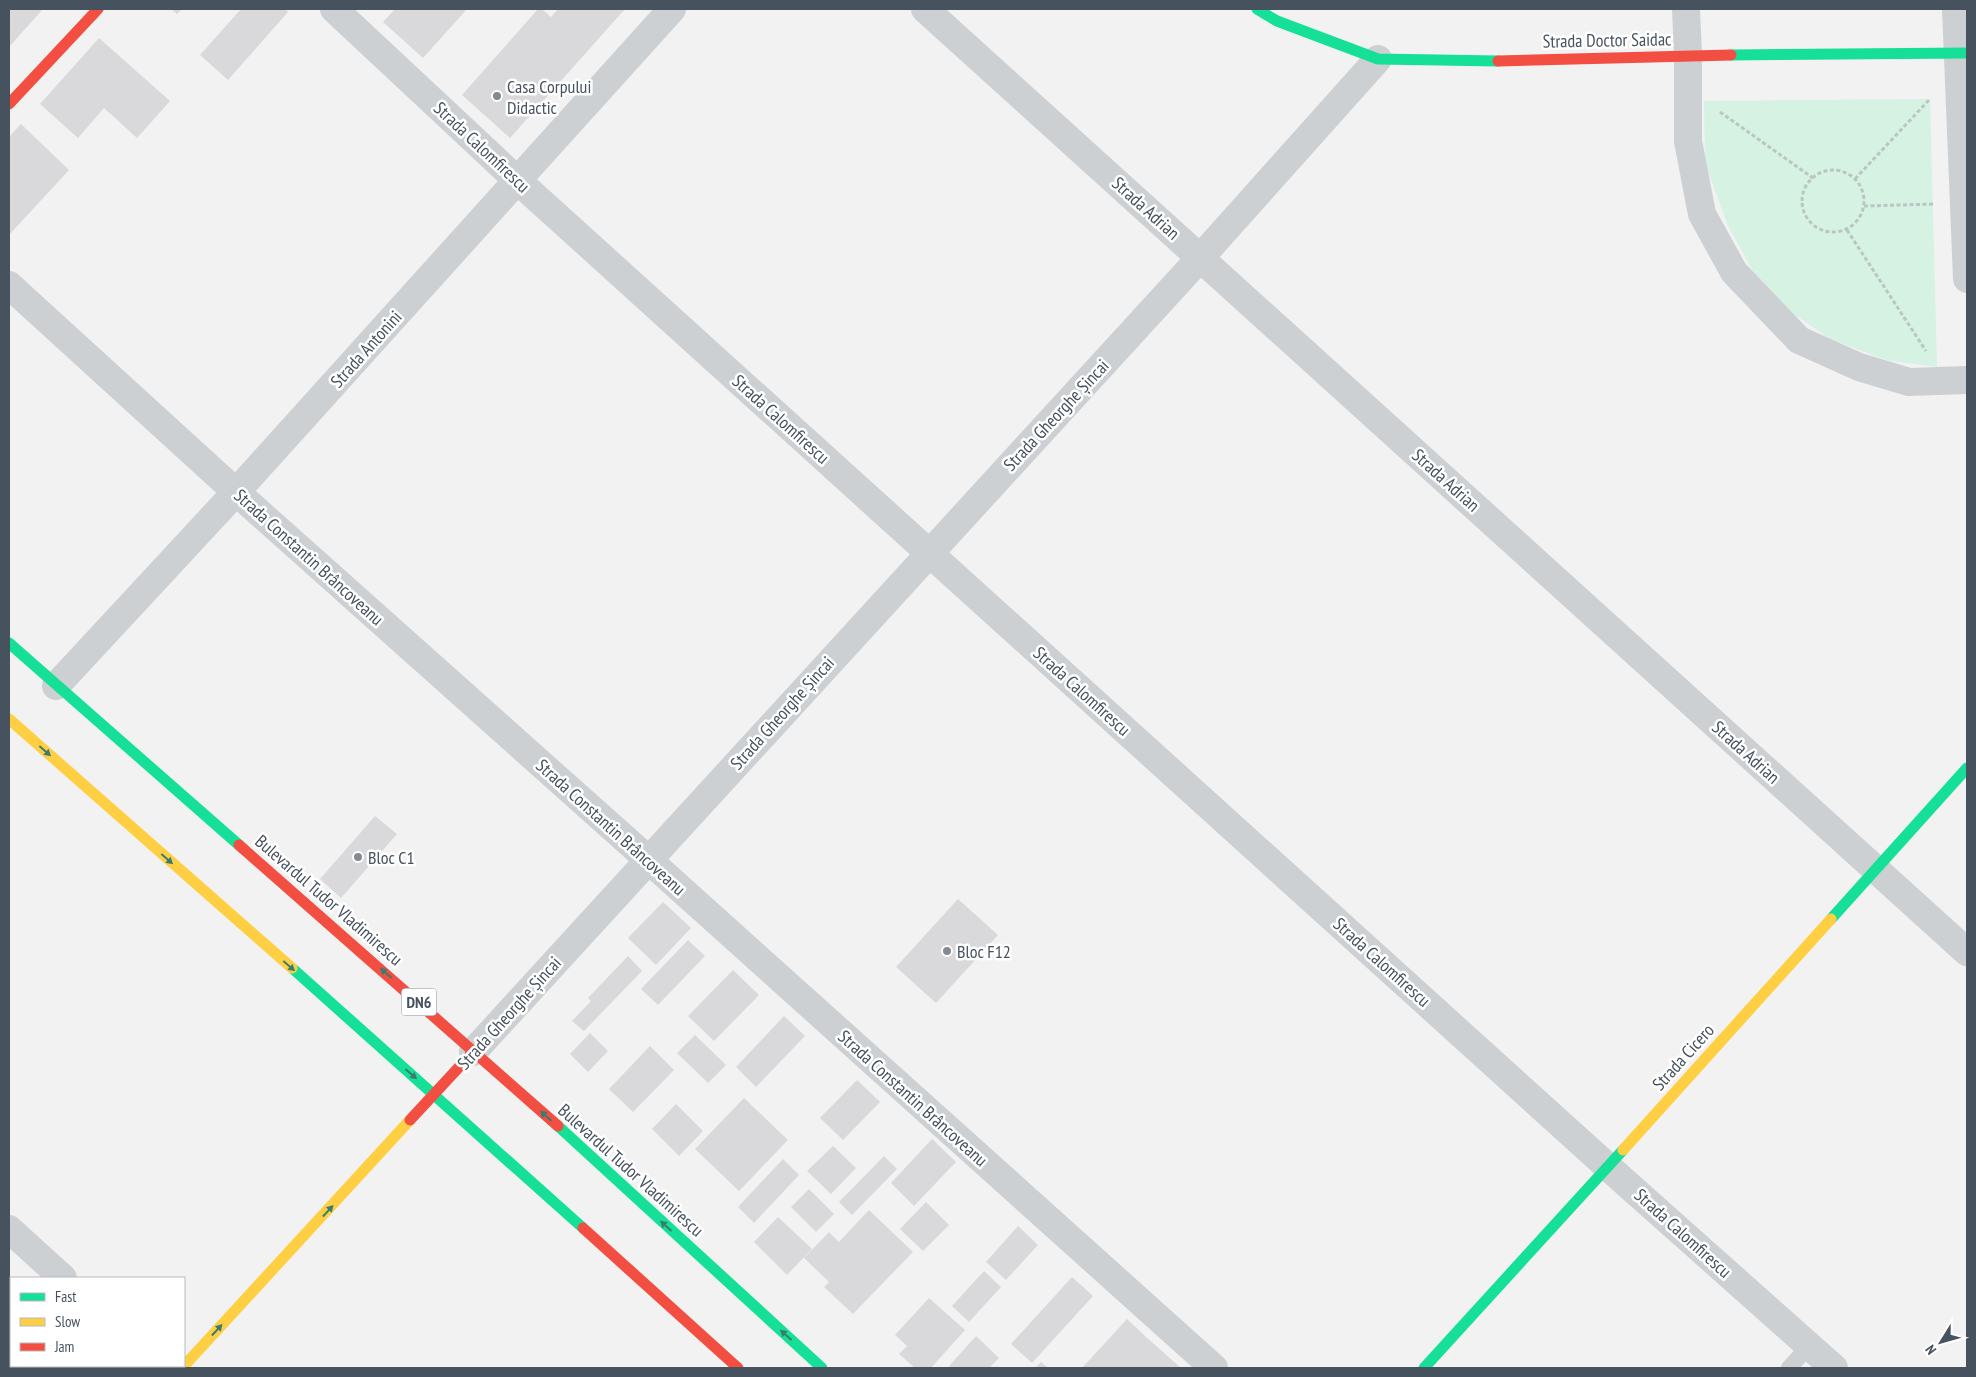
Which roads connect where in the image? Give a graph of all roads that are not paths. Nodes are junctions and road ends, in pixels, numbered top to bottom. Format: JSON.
{"nodes":[{"id":1,"x":98,"y":9,"type":"edge"},
{"id":2,"x":334,"y":9,"type":"edge"},
{"id":3,"x":672,"y":9,"type":"edge"},
{"id":4,"x":925,"y":9,"type":"edge"},
{"id":5,"x":1257,"y":9,"type":"edge"},
{"id":6,"x":1686,"y":9,"type":"edge"},
{"id":7,"x":1956,"y":9,"type":"edge"},
{"id":8,"x":1963,"y":53,"type":"edge"},
{"id":9,"x":1688,"y":55,"type":"junction"},
{"id":10,"x":1378,"y":58,"type":"junction"},
{"id":11,"x":9,"y":104,"type":"edge"},
{"id":12,"x":518,"y":181,"type":"junction"},
{"id":13,"x":1201,"y":257,"type":"junction"},
{"id":14,"x":1967,"y":279,"type":"edge"},
{"id":15,"x":9,"y":285,"type":"edge"},
{"id":16,"x":1967,"y":380,"type":"edge"},
{"id":17,"x":236,"y":492,"type":"junction"},
{"id":18,"x":929,"y":553,"type":"junction"},
{"id":19,"x":9,"y":643,"type":"edge"},
{"id":20,"x":56,"y":686,"type":"junction"},
{"id":21,"x":12,"y":730,"type":"edge"},
{"id":22,"x":1967,"y":768,"type":"edge"},
{"id":23,"x":648,"y":860,"type":"junction"},
{"id":24,"x":1876,"y":870,"type":"junction"},
{"id":25,"x":1967,"y":952,"type":"edge"},
{"id":26,"x":473,"y":1052,"type":"junction"},
{"id":27,"x":435,"y":1095,"type":"junction"},
{"id":28,"x":1608,"y":1167,"type":"junction"},
{"id":29,"x":9,"y":1229,"type":"edge"},
{"id":30,"x":62,"y":1277,"type":"edge"},
{"id":31,"x":1810,"y":1346,"type":"junction"},
{"id":32,"x":185,"y":1364,"type":"edge"},
{"id":33,"x":738,"y":1368,"type":"edge"},
{"id":34,"x":822,"y":1368,"type":"edge"},
{"id":35,"x":1214,"y":1368,"type":"edge"},
{"id":36,"x":1424,"y":1368,"type":"edge"},
{"id":37,"x":1789,"y":1368,"type":"edge"},
{"id":38,"x":1834,"y":1368,"type":"edge"}],
"edges":[{"from":1,"to":11,"type":"street"},
{"from":2,"to":12,"type":"street","name":"Strada Calomfirescu"},
{"from":3,"to":12,"type":"street","name":"Strada Antonini"},
{"from":4,"to":13,"type":"street","name":"Strada Adrian"},
{"from":5,"to":10,"type":"street","name":"Strada Doctor Saidac"},
{"from":6,"to":9,"type":"street"},
{"from":7,"to":8,"type":"street"},
{"from":8,"to":9,"type":"street","name":"Strada Doctor Saidac"},
{"from":8,"to":14,"type":"street"},
{"from":9,"to":10,"type":"street","name":"Strada Doctor Saidac"},
{"from":9,"to":16,"type":"street"},
{"from":10,"to":13,"type":"street","name":"Strada Gheorghe Șincai"},
{"from":12,"to":17,"type":"street","name":"Strada Antonini"},
{"from":12,"to":18,"type":"street","name":"Strada Calomfirescu"},
{"from":13,"to":18,"type":"street","name":"Strada Gheorghe Șincai"},
{"from":13,"to":24,"type":"street","name":"Strada Adrian"},
{"from":15,"to":17,"type":"street","name":"Strada Constantin Brâncoveanu"},
{"from":17,"to":20,"type":"street","name":"Strada Antonini"},
{"from":17,"to":23,"type":"street","name":"Strada Constantin Brâncoveanu"},
{"from":18,"to":23,"type":"street","name":"Strada Gheorghe Șincai"},
{"from":18,"to":28,"type":"street","name":"Strada Calomfirescu"},
{"from":19,"to":20,"type":"street","name":"Bulevardul Tudor Vladimirescu","number":"DN6"},
{"from":26,"to":20,"type":"street","name":"Bulevardul Tudor Vladimirescu","number":"DN6","one_way":true},
{"from":21,"to":27,"type":"street","one_way":true},
{"from":22,"to":24,"type":"street","name":"Strada Cicero"},
{"from":23,"to":26,"type":"street","name":"Strada Gheorghe Șincai"},
{"from":23,"to":35,"type":"street","name":"Strada Constantin Brâncoveanu"},
{"from":24,"to":25,"type":"street","name":"Strada Adrian"},
{"from":24,"to":28,"type":"street","name":"Strada Cicero"},
{"from":26,"to":27,"type":"street","name":"Strada Gheorghe Șincai"},
{"from":34,"to":26,"type":"street","name":"Bulevardul Tudor Vladimirescu","number":"DN6","one_way":true},
{"from":32,"to":27,"type":"street","name":"Strada Gheorghe Șincai","one_way":true},
{"from":27,"to":33,"type":"street"},
{"from":28,"to":31,"type":"street","name":"Strada Calomfirescu"},
{"from":28,"to":36,"type":"street","name":"Strada Cicero"},
{"from":29,"to":30,"type":"street"},
{"from":31,"to":37,"type":"lane"},
{"from":31,"to":38,"type":"street","name":"Strada Calomfirescu"}]}
